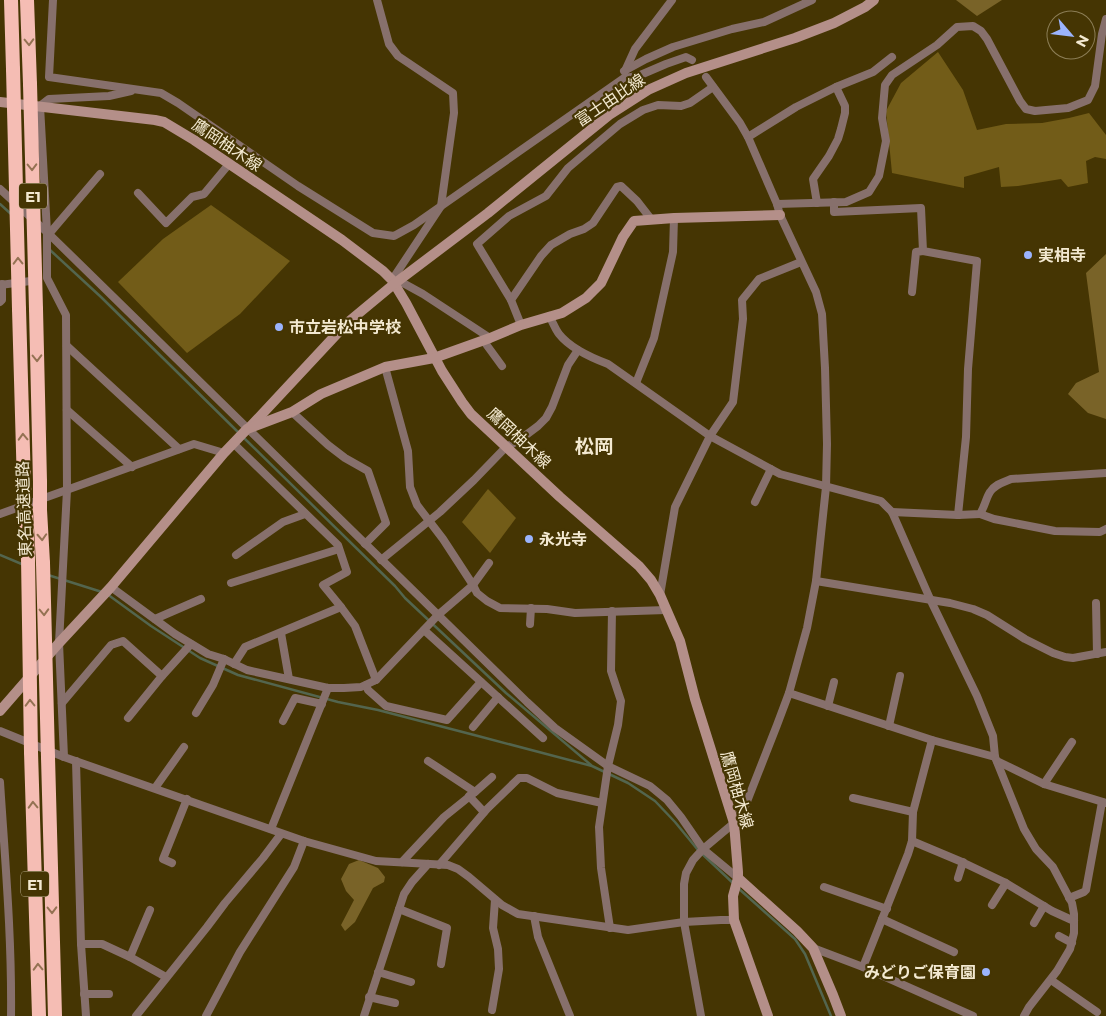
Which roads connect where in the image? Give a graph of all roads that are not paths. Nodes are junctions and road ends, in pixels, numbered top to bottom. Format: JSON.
{"nodes":[{"id":1,"x":11,"y":0,"type":"edge"},
{"id":2,"x":27,"y":0,"type":"edge"},
{"id":3,"x":53,"y":0,"type":"edge"},
{"id":4,"x":377,"y":0,"type":"edge"},
{"id":5,"x":665,"y":0,"type":"edge"},
{"id":6,"x":672,"y":0,"type":"edge"},
{"id":7,"x":812,"y":0,"type":"edge"},
{"id":8,"x":874,"y":0,"type":"edge"},
{"id":9,"x":665,"y":10,"type":"junction"},
{"id":10,"x":1106,"y":19,"type":"edge"},
{"id":11,"x":892,"y":57,"type":"dead end"},
{"id":12,"x":692,"y":60,"type":"dead end"},
{"id":13,"x":624,"y":74,"type":"junction"},
{"id":14,"x":706,"y":77,"type":"dead end"},
{"id":15,"x":713,"y":87,"type":"junction"},
{"id":16,"x":836,"y":87,"type":"junction"},
{"id":17,"x":137,"y":90,"type":"junction"},
{"id":18,"x":0,"y":102,"type":"edge"},
{"id":19,"x":40,"y":106,"type":"junction"},
{"id":20,"x":748,"y":137,"type":"junction"},
{"id":21,"x":230,"y":164,"type":"junction"},
{"id":22,"x":100,"y":174,"type":"dead end"},
{"id":23,"x":0,"y":189,"type":"edge"},
{"id":24,"x":138,"y":193,"type":"dead end"},
{"id":25,"x":834,"y":202,"type":"junction"},
{"id":26,"x":817,"y":203,"type":"junction"},
{"id":27,"x":441,"y":206,"type":"junction"},
{"id":28,"x":778,"y":210,"type":"junction"},
{"id":29,"x":674,"y":218,"type":"junction"},
{"id":30,"x":651,"y":219,"type":"junction"},
{"id":31,"x":48,"y":233,"type":"junction"},
{"id":32,"x":923,"y":251,"type":"junction"},
{"id":33,"x":801,"y":262,"type":"junction"},
{"id":34,"x":47,"y":278,"type":"junction"},
{"id":35,"x":394,"y":282,"type":"junction"},
{"id":36,"x":1,"y":285,"type":"edge"},
{"id":37,"x":912,"y":292,"type":"dead end"},
{"id":38,"x":511,"y":300,"type":"junction"},
{"id":39,"x":0,"y":302,"type":"edge"},
{"id":40,"x":549,"y":316,"type":"junction"},
{"id":41,"x":521,"y":325,"type":"junction"},
{"id":42,"x":487,"y":339,"type":"junction"},
{"id":43,"x":66,"y":346,"type":"junction"},
{"id":44,"x":578,"y":350,"type":"junction"},
{"id":45,"x":434,"y":358,"type":"junction"},
{"id":46,"x":502,"y":366,"type":"dead end"},
{"id":47,"x":386,"y":367,"type":"junction"},
{"id":48,"x":636,"y":383,"type":"junction"},
{"id":49,"x":67,"y":410,"type":"junction"},
{"id":50,"x":292,"y":412,"type":"junction"},
{"id":51,"x":247,"y":429,"type":"junction"},
{"id":52,"x":710,"y":436,"type":"junction"},
{"id":53,"x":234,"y":444,"type":"junction"},
{"id":54,"x":506,"y":447,"type":"junction"},
{"id":55,"x":179,"y":449,"type":"junction"},
{"id":56,"x":224,"y":453,"type":"junction"},
{"id":57,"x":132,"y":467,"type":"junction"},
{"id":58,"x":771,"y":469,"type":"junction"},
{"id":59,"x":1106,"y":473,"type":"edge"},
{"id":60,"x":826,"y":486,"type":"junction"},
{"id":61,"x":67,"y":490,"type":"junction"},
{"id":62,"x":755,"y":502,"type":"dead end"},
{"id":63,"x":892,"y":512,"type":"junction"},
{"id":64,"x":0,"y":514,"type":"edge"},
{"id":65,"x":305,"y":514,"type":"junction"},
{"id":66,"x":958,"y":514,"type":"junction"},
{"id":67,"x":980,"y":514,"type":"junction"},
{"id":68,"x":428,"y":521,"type":"junction"},
{"id":69,"x":1106,"y":529,"type":"edge"},
{"id":70,"x":365,"y":544,"type":"junction"},
{"id":71,"x":339,"y":549,"type":"junction"},
{"id":72,"x":236,"y":555,"type":"dead end"},
{"id":73,"x":381,"y":560,"type":"junction"},
{"id":74,"x":489,"y":563,"type":"dead end"},
{"id":75,"x":816,"y":581,"type":"junction"},
{"id":76,"x":231,"y":583,"type":"dead end"},
{"id":77,"x":473,"y":585,"type":"junction"},
{"id":78,"x":111,"y":587,"type":"junction"},
{"id":79,"x":660,"y":595,"type":"junction"},
{"id":80,"x":201,"y":599,"type":"dead end"},
{"id":81,"x":931,"y":601,"type":"junction"},
{"id":82,"x":1096,"y":603,"type":"dead end"},
{"id":83,"x":341,"y":607,"type":"junction"},
{"id":84,"x":531,"y":608,"type":"junction"},
{"id":85,"x":666,"y":610,"type":"junction"},
{"id":86,"x":612,"y":611,"type":"junction"},
{"id":87,"x":436,"y":617,"type":"junction"},
{"id":88,"x":155,"y":619,"type":"junction"},
{"id":89,"x":530,"y":624,"type":"dead end"},
{"id":90,"x":424,"y":630,"type":"junction"},
{"id":91,"x":281,"y":633,"type":"junction"},
{"id":92,"x":59,"y":643,"type":"junction"},
{"id":93,"x":191,"y":644,"type":"junction"},
{"id":94,"x":1106,"y":652,"type":"edge"},
{"id":95,"x":1097,"y":654,"type":"junction"},
{"id":96,"x":224,"y":661,"type":"junction"},
{"id":97,"x":234,"y":664,"type":"junction"},
{"id":98,"x":162,"y":676,"type":"junction"},
{"id":99,"x":900,"y":676,"type":"dead end"},
{"id":100,"x":289,"y":678,"type":"junction"},
{"id":101,"x":376,"y":680,"type":"junction"},
{"id":102,"x":482,"y":682,"type":"junction"},
{"id":103,"x":834,"y":682,"type":"dead end"},
{"id":104,"x":366,"y":685,"type":"junction"},
{"id":105,"x":328,"y":688,"type":"junction"},
{"id":106,"x":788,"y":693,"type":"junction"},
{"id":107,"x":498,"y":697,"type":"junction"},
{"id":108,"x":62,"y":703,"type":"junction"},
{"id":109,"x":322,"y":704,"type":"junction"},
{"id":110,"x":828,"y":706,"type":"junction"},
{"id":111,"x":0,"y":711,"type":"edge"},
{"id":112,"x":196,"y":714,"type":"dead end"},
{"id":113,"x":128,"y":718,"type":"dead end"},
{"id":114,"x":283,"y":721,"type":"dead end"},
{"id":115,"x":889,"y":726,"type":"junction"},
{"id":116,"x":473,"y":727,"type":"dead end"},
{"id":117,"x":0,"y":731,"type":"edge"},
{"id":118,"x":543,"y":738,"type":"dead end"},
{"id":119,"x":932,"y":740,"type":"junction"},
{"id":120,"x":1072,"y":742,"type":"dead end"},
{"id":121,"x":184,"y":747,"type":"dead end"},
{"id":122,"x":64,"y":757,"type":"junction"},
{"id":123,"x":996,"y":759,"type":"junction"},
{"id":124,"x":76,"y":761,"type":"junction"},
{"id":125,"x":428,"y":761,"type":"dead end"},
{"id":126,"x":608,"y":766,"type":"junction"},
{"id":127,"x":492,"y":777,"type":"dead end"},
{"id":128,"x":0,"y":782,"type":"edge"},
{"id":129,"x":1044,"y":784,"type":"junction"},
{"id":130,"x":155,"y":788,"type":"junction"},
{"id":131,"x":472,"y":794,"type":"junction"},
{"id":132,"x":853,"y":798,"type":"dead end"},
{"id":133,"x":187,"y":800,"type":"junction"},
{"id":134,"x":602,"y":803,"type":"junction"},
{"id":135,"x":1104,"y":803,"type":"edge"},
{"id":136,"x":484,"y":812,"type":"junction"},
{"id":137,"x":914,"y":812,"type":"junction"},
{"id":138,"x":734,"y":823,"type":"junction"},
{"id":139,"x":271,"y":829,"type":"junction"},
{"id":140,"x":281,"y":834,"type":"junction"},
{"id":141,"x":304,"y":841,"type":"junction"},
{"id":142,"x":912,"y":841,"type":"junction"},
{"id":143,"x":701,"y":852,"type":"junction"},
{"id":144,"x":402,"y":862,"type":"junction"},
{"id":145,"x":963,"y":862,"type":"junction"},
{"id":146,"x":172,"y":863,"type":"dead end"},
{"id":147,"x":428,"y":864,"type":"junction"},
{"id":148,"x":439,"y":865,"type":"junction"},
{"id":149,"x":3,"y":877,"type":"edge"},
{"id":150,"x":738,"y":878,"type":"junction"},
{"id":151,"x":958,"y":878,"type":"dead end"},
{"id":152,"x":1006,"y":883,"type":"junction"},
{"id":153,"x":824,"y":887,"type":"dead end"},
{"id":154,"x":1069,"y":898,"type":"junction"},
{"id":155,"x":495,"y":900,"type":"junction"},
{"id":156,"x":992,"y":906,"type":"dead end"},
{"id":157,"x":1044,"y":906,"type":"junction"},
{"id":158,"x":886,"y":908,"type":"junction"},
{"id":159,"x":399,"y":909,"type":"junction"},
{"id":160,"x":8,"y":910,"type":"junction"},
{"id":161,"x":150,"y":910,"type":"dead end"},
{"id":162,"x":534,"y":916,"type":"junction"},
{"id":163,"x":882,"y":919,"type":"junction"},
{"id":164,"x":0,"y":920,"type":"edge"},
{"id":165,"x":734,"y":920,"type":"junction"},
{"id":166,"x":1074,"y":921,"type":"junction"},
{"id":167,"x":684,"y":922,"type":"junction"},
{"id":168,"x":1034,"y":923,"type":"dead end"},
{"id":169,"x":610,"y":928,"type":"junction"},
{"id":170,"x":1059,"y":936,"type":"dead end"},
{"id":171,"x":1072,"y":943,"type":"junction"},
{"id":172,"x":81,"y":944,"type":"junction"},
{"id":173,"x":813,"y":948,"type":"junction"},
{"id":174,"x":954,"y":952,"type":"dead end"},
{"id":175,"x":130,"y":957,"type":"junction"},
{"id":176,"x":441,"y":964,"type":"dead end"},
{"id":177,"x":863,"y":967,"type":"junction"},
{"id":178,"x":378,"y":972,"type":"junction"},
{"id":179,"x":166,"y":977,"type":"junction"},
{"id":180,"x":1051,"y":980,"type":"junction"},
{"id":181,"x":411,"y":982,"type":"dead end"},
{"id":182,"x":84,"y":994,"type":"junction"},
{"id":183,"x":109,"y":994,"type":"dead end"},
{"id":184,"x":369,"y":997,"type":"junction"},
{"id":185,"x":395,"y":1003,"type":"dead end"},
{"id":186,"x":492,"y":1010,"type":"dead end"},
{"id":187,"x":1096,"y":1012,"type":"dead end"},
{"id":188,"x":11,"y":1016,"type":"edge"},
{"id":189,"x":39,"y":1016,"type":"edge"},
{"id":190,"x":54,"y":1016,"type":"edge"},
{"id":191,"x":86,"y":1016,"type":"edge"},
{"id":192,"x":136,"y":1016,"type":"edge"},
{"id":193,"x":206,"y":1016,"type":"edge"},
{"id":194,"x":364,"y":1016,"type":"edge"},
{"id":195,"x":570,"y":1016,"type":"edge"},
{"id":196,"x":701,"y":1016,"type":"edge"},
{"id":197,"x":768,"y":1016,"type":"edge"},
{"id":198,"x":841,"y":1016,"type":"edge"},
{"id":199,"x":972,"y":1016,"type":"edge"},
{"id":200,"x":1024,"y":1016,"type":"edge"}],
"edges":[{"from":189,"to":1,"type":"highway","name":"東名高速道路","number":"E1","one_way":true,"bridge":true},
{"from":2,"to":190,"type":"highway","name":"東名高速道路","number":"E1","one_way":true,"bridge":true},
{"from":3,"to":17,"type":"street"},
{"from":4,"to":27,"type":"street"},
{"from":5,"to":9,"type":"street"},
{"from":6,"to":9,"type":"street"},
{"from":7,"to":13,"type":"street"},
{"from":8,"to":35,"type":"main road","name":"富士由比線"},
{"from":9,"to":13,"type":"street"},
{"from":10,"to":25,"type":"street"},
{"from":11,"to":16,"type":"street"},
{"from":12,"to":13,"type":"street"},
{"from":13,"to":27,"type":"street"},
{"from":14,"to":15,"type":"street"},
{"from":15,"to":20,"type":"street"},
{"from":15,"to":38,"type":"street"},
{"from":16,"to":20,"type":"street"},
{"from":16,"to":26,"type":"street"},
{"from":17,"to":19,"type":"street"},
{"from":17,"to":27,"type":"street"},
{"from":18,"to":19,"type":"main road","name":"鷹岡柚木線"},
{"from":19,"to":21,"type":"main road","name":"鷹岡柚木線"},
{"from":19,"to":31,"type":"street"},
{"from":20,"to":28,"type":"street"},
{"from":21,"to":24,"type":"street"},
{"from":21,"to":35,"type":"main road","name":"鷹岡柚木線"},
{"from":22,"to":31,"type":"street"},
{"from":23,"to":31,"type":"street"},
{"from":25,"to":26,"type":"street"},
{"from":25,"to":32,"type":"street"},
{"from":26,"to":28,"type":"street"},
{"from":27,"to":35,"type":"street"},
{"from":28,"to":29,"type":"main road"},
{"from":28,"to":33,"type":"street"},
{"from":29,"to":30,"type":"main road"},
{"from":29,"to":48,"type":"street"},
{"from":30,"to":38,"type":"street"},
{"from":30,"to":40,"type":"main road"},
{"from":31,"to":34,"type":"street"},
{"from":31,"to":51,"type":"street"},
{"from":32,"to":37,"type":"street"},
{"from":32,"to":66,"type":"street"},
{"from":33,"to":52,"type":"street"},
{"from":33,"to":60,"type":"street"},
{"from":34,"to":36,"type":"street"},
{"from":34,"to":43,"type":"street"},
{"from":35,"to":42,"type":"street"},
{"from":35,"to":45,"type":"main road","name":"鷹岡柚木線"},
{"from":35,"to":51,"type":"main road","name":"富士由比線"},
{"from":36,"to":39,"type":"street"},
{"from":38,"to":41,"type":"street"},
{"from":40,"to":41,"type":"main road"},
{"from":40,"to":44,"type":"street"},
{"from":41,"to":42,"type":"main road"},
{"from":42,"to":45,"type":"main road"},
{"from":42,"to":46,"type":"street"},
{"from":43,"to":49,"type":"street"},
{"from":43,"to":55,"type":"street"},
{"from":44,"to":48,"type":"street"},
{"from":44,"to":54,"type":"street"},
{"from":45,"to":47,"type":"main road"},
{"from":45,"to":54,"type":"main road","name":"鷹岡柚木線"},
{"from":47,"to":50,"type":"main road"},
{"from":47,"to":68,"type":"street"},
{"from":48,"to":52,"type":"street"},
{"from":49,"to":57,"type":"street"},
{"from":49,"to":61,"type":"street"},
{"from":50,"to":51,"type":"main road"},
{"from":50,"to":70,"type":"street"},
{"from":51,"to":53,"type":"main road","name":"富士由比線"},
{"from":51,"to":70,"type":"street"},
{"from":52,"to":58,"type":"street"},
{"from":52,"to":79,"type":"street"},
{"from":53,"to":56,"type":"main road","name":"富士由比線"},
{"from":53,"to":65,"type":"street"},
{"from":54,"to":68,"type":"street"},
{"from":54,"to":79,"type":"main road","name":"鷹岡柚木線"},
{"from":55,"to":56,"type":"street"},
{"from":55,"to":57,"type":"street"},
{"from":56,"to":78,"type":"main road","name":"富士由比線"},
{"from":57,"to":61,"type":"street"},
{"from":58,"to":60,"type":"street"},
{"from":58,"to":62,"type":"street"},
{"from":59,"to":67,"type":"street"},
{"from":60,"to":63,"type":"street"},
{"from":60,"to":75,"type":"street"},
{"from":61,"to":64,"type":"street"},
{"from":61,"to":92,"type":"street"},
{"from":63,"to":66,"type":"street"},
{"from":63,"to":81,"type":"street"},
{"from":65,"to":71,"type":"street"},
{"from":65,"to":72,"type":"street"},
{"from":66,"to":67,"type":"street"},
{"from":67,"to":69,"type":"street"},
{"from":68,"to":73,"type":"street"},
{"from":68,"to":77,"type":"street"},
{"from":70,"to":73,"type":"street"},
{"from":71,"to":76,"type":"street"},
{"from":71,"to":83,"type":"street"},
{"from":73,"to":87,"type":"street"},
{"from":74,"to":77,"type":"street"},
{"from":75,"to":81,"type":"street"},
{"from":75,"to":106,"type":"street"},
{"from":77,"to":84,"type":"street"},
{"from":77,"to":87,"type":"street"},
{"from":78,"to":88,"type":"street"},
{"from":78,"to":92,"type":"main road","name":"富士由比線"},
{"from":79,"to":85,"type":"main road","name":"鷹岡柚木線"},
{"from":80,"to":88,"type":"street"},
{"from":81,"to":95,"type":"street"},
{"from":81,"to":123,"type":"street"},
{"from":82,"to":95,"type":"street"},
{"from":83,"to":91,"type":"street"},
{"from":83,"to":101,"type":"street"},
{"from":84,"to":86,"type":"street"},
{"from":84,"to":89,"type":"street"},
{"from":85,"to":86,"type":"street"},
{"from":85,"to":138,"type":"main road","name":"鷹岡柚木線"},
{"from":86,"to":126,"type":"street"},
{"from":87,"to":90,"type":"street"},
{"from":87,"to":126,"type":"street"},
{"from":88,"to":93,"type":"street"},
{"from":90,"to":101,"type":"street"},
{"from":90,"to":102,"type":"street"},
{"from":91,"to":97,"type":"street"},
{"from":91,"to":100,"type":"street"},
{"from":92,"to":108,"type":"street"},
{"from":92,"to":111,"type":"main road","name":"富士由比線"},
{"from":93,"to":96,"type":"street"},
{"from":93,"to":98,"type":"street"},
{"from":94,"to":95,"type":"street"},
{"from":96,"to":97,"type":"street"},
{"from":96,"to":112,"type":"street"},
{"from":97,"to":100,"type":"street"},
{"from":98,"to":108,"type":"street"},
{"from":98,"to":113,"type":"street"},
{"from":99,"to":115,"type":"street"},
{"from":100,"to":105,"type":"street"},
{"from":101,"to":104,"type":"street"},
{"from":102,"to":104,"type":"street"},
{"from":102,"to":107,"type":"street"},
{"from":103,"to":110,"type":"street"},
{"from":104,"to":105,"type":"street"},
{"from":105,"to":109,"type":"street"},
{"from":106,"to":110,"type":"street"},
{"from":106,"to":138,"type":"street"},
{"from":107,"to":116,"type":"street"},
{"from":107,"to":118,"type":"street"},
{"from":108,"to":122,"type":"street"},
{"from":109,"to":114,"type":"street"},
{"from":109,"to":139,"type":"street"},
{"from":110,"to":115,"type":"street"},
{"from":115,"to":119,"type":"street"},
{"from":117,"to":122,"type":"street"},
{"from":119,"to":123,"type":"street"},
{"from":119,"to":137,"type":"street"},
{"from":120,"to":129,"type":"street"},
{"from":121,"to":130,"type":"street"},
{"from":122,"to":124,"type":"street"},
{"from":123,"to":129,"type":"street"},
{"from":123,"to":154,"type":"street"},
{"from":124,"to":130,"type":"street"},
{"from":124,"to":172,"type":"street"},
{"from":125,"to":131,"type":"street"},
{"from":126,"to":134,"type":"street"},
{"from":126,"to":143,"type":"street"},
{"from":127,"to":131,"type":"street"},
{"from":128,"to":149,"type":"street"},
{"from":129,"to":135,"type":"street"},
{"from":130,"to":133,"type":"street"},
{"from":131,"to":136,"type":"street"},
{"from":131,"to":144,"type":"street"},
{"from":132,"to":137,"type":"street"},
{"from":133,"to":139,"type":"street"},
{"from":133,"to":146,"type":"street"},
{"from":134,"to":136,"type":"street"},
{"from":134,"to":169,"type":"street"},
{"from":135,"to":154,"type":"street"},
{"from":136,"to":148,"type":"street"},
{"from":137,"to":142,"type":"street"},
{"from":138,"to":143,"type":"street"},
{"from":138,"to":150,"type":"main road","name":"鷹岡柚木線"},
{"from":139,"to":140,"type":"street"},
{"from":140,"to":141,"type":"street"},
{"from":140,"to":179,"type":"street"},
{"from":141,"to":144,"type":"street"},
{"from":141,"to":193,"type":"street"},
{"from":142,"to":145,"type":"street"},
{"from":142,"to":158,"type":"street"},
{"from":143,"to":150,"type":"street"},
{"from":143,"to":167,"type":"street"},
{"from":144,"to":147,"type":"street"},
{"from":145,"to":151,"type":"street"},
{"from":145,"to":152,"type":"street"},
{"from":147,"to":148,"type":"street"},
{"from":147,"to":159,"type":"street"},
{"from":148,"to":155,"type":"street"},
{"from":149,"to":160,"type":"street"},
{"from":150,"to":165,"type":"main road","name":"鷹岡柚木線"},
{"from":150,"to":173,"type":"main road"},
{"from":152,"to":156,"type":"street"},
{"from":152,"to":157,"type":"street"},
{"from":153,"to":158,"type":"street"},
{"from":154,"to":166,"type":"street"},
{"from":155,"to":162,"type":"street"},
{"from":155,"to":186,"type":"street"},
{"from":157,"to":166,"type":"street"},
{"from":157,"to":168,"type":"street"},
{"from":158,"to":163,"type":"street"},
{"from":159,"to":176,"type":"street"},
{"from":159,"to":178,"type":"street"},
{"from":160,"to":164,"type":"street"},
{"from":160,"to":188,"type":"street"},
{"from":161,"to":175,"type":"street"},
{"from":162,"to":169,"type":"street"},
{"from":162,"to":195,"type":"street"},
{"from":163,"to":174,"type":"street"},
{"from":163,"to":177,"type":"street"},
{"from":165,"to":167,"type":"street"},
{"from":165,"to":197,"type":"main road","name":"鷹岡柚木線"},
{"from":166,"to":171,"type":"street"},
{"from":167,"to":169,"type":"street"},
{"from":167,"to":196,"type":"street"},
{"from":170,"to":171,"type":"street"},
{"from":171,"to":180,"type":"street"},
{"from":172,"to":175,"type":"street"},
{"from":172,"to":182,"type":"street"},
{"from":173,"to":177,"type":"street"},
{"from":173,"to":198,"type":"main road"},
{"from":175,"to":179,"type":"street"},
{"from":177,"to":199,"type":"street"},
{"from":178,"to":181,"type":"street"},
{"from":178,"to":184,"type":"street"},
{"from":179,"to":192,"type":"street"},
{"from":180,"to":187,"type":"street"},
{"from":180,"to":200,"type":"street"},
{"from":182,"to":183,"type":"street"},
{"from":182,"to":191,"type":"street"},
{"from":184,"to":185,"type":"street"},
{"from":184,"to":194,"type":"street"}]}
